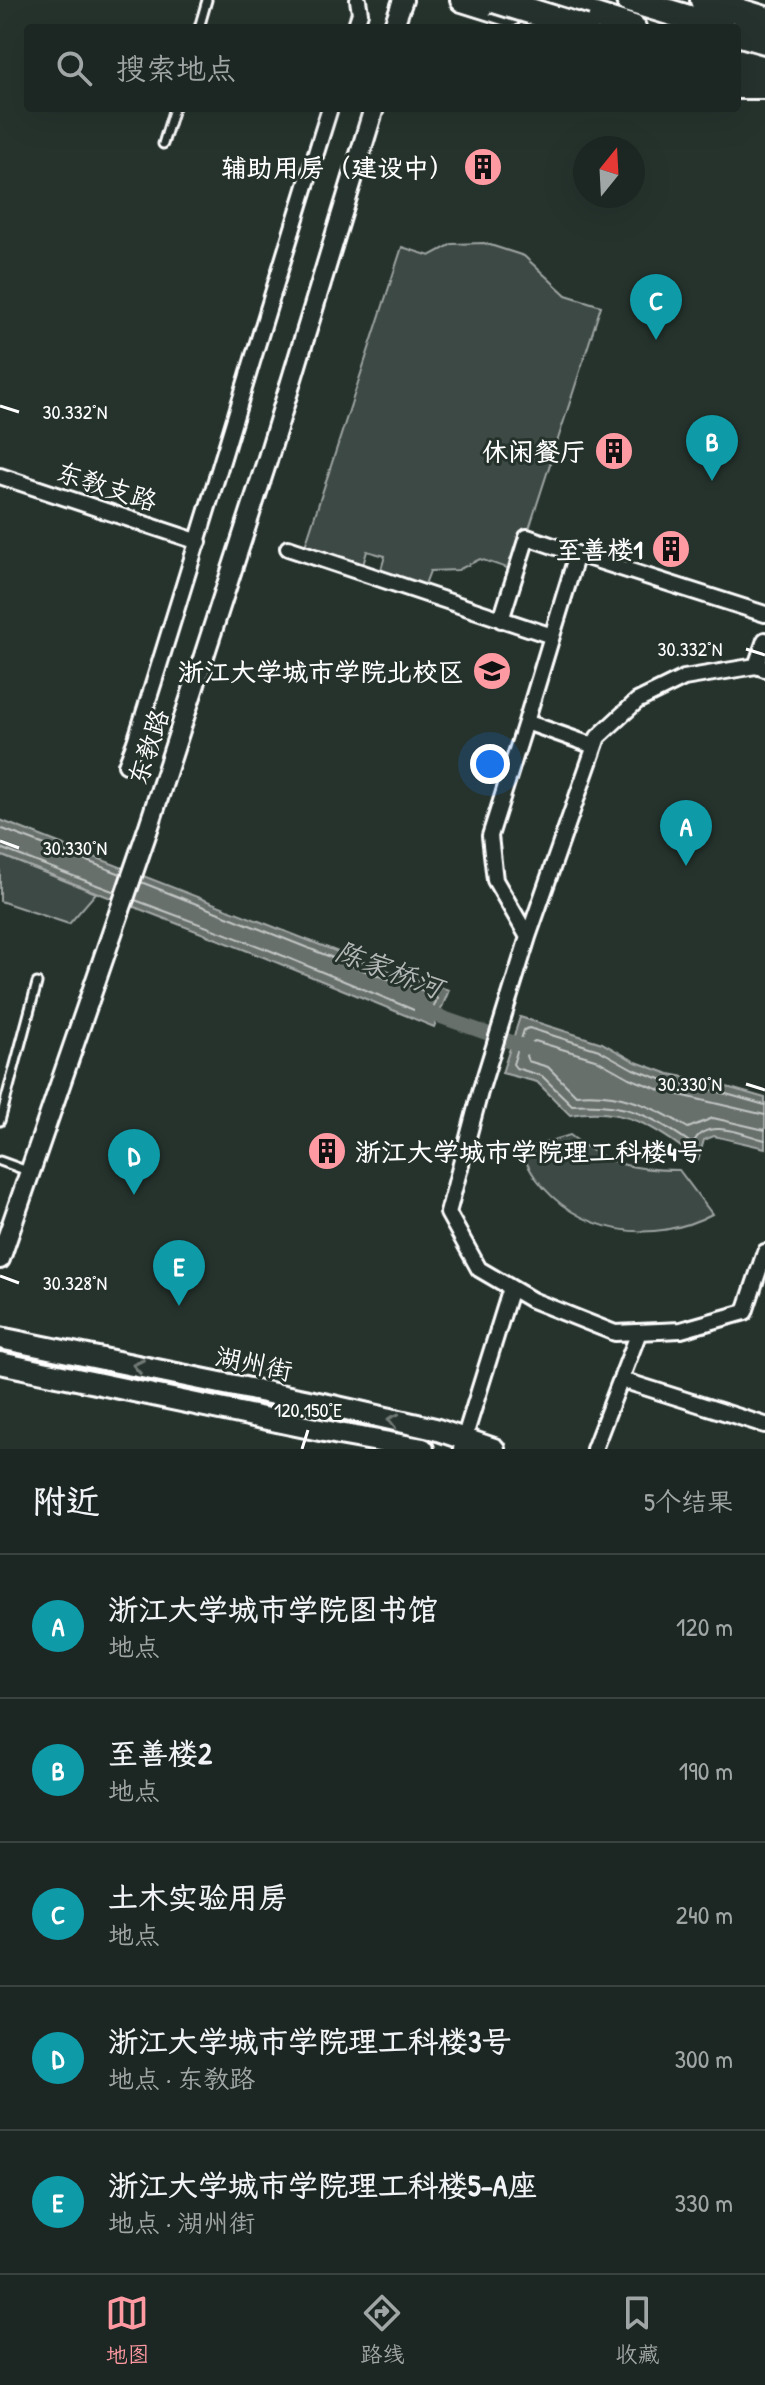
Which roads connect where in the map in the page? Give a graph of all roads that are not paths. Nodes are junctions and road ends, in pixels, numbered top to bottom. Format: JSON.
{"nodes":[{"id":1,"x":207,"y":0,"type":"edge"},
{"id":2,"x":358,"y":0,"type":"edge"},
{"id":3,"x":403,"y":0,"type":"edge"},
{"id":4,"x":411,"y":0,"type":"edge"},
{"id":5,"x":462,"y":0,"type":"edge"},
{"id":6,"x":494,"y":0,"type":"edge"},
{"id":7,"x":514,"y":0,"type":"edge"},
{"id":8,"x":544,"y":0,"type":"edge"},
{"id":9,"x":629,"y":0,"type":"edge"},
{"id":10,"x":703,"y":0,"type":"edge"},
{"id":11,"x":756,"y":9,"type":"edge"},
{"id":12,"x":200,"y":24,"type":"edge"},
{"id":13,"x":356,"y":24,"type":"edge"},
{"id":14,"x":394,"y":24,"type":"edge"},
{"id":15,"x":403,"y":24,"type":"edge"},
{"id":16,"x":560,"y":24,"type":"edge"},
{"id":17,"x":563,"y":24,"type":"edge"},
{"id":18,"x":566,"y":24,"type":"edge"},
{"id":19,"x":620,"y":24,"type":"edge"},
{"id":20,"x":709,"y":24,"type":"edge"},
{"id":21,"x":741,"y":34,"type":"edge"},
{"id":22,"x":765,"y":41,"type":"edge"},
{"id":23,"x":741,"y":62,"type":"edge"},
{"id":24,"x":765,"y":69,"type":"edge"},
{"id":25,"x":741,"y":76,"type":"edge"},
{"id":26,"x":765,"y":85,"type":"edge"},
{"id":27,"x":741,"y":86,"type":"edge"},
{"id":28,"x":741,"y":87,"type":"edge"},
{"id":29,"x":765,"y":94,"type":"edge"},
{"id":30,"x":173,"y":112,"type":"edge"},
{"id":31,"x":329,"y":112,"type":"edge"},
{"id":32,"x":364,"y":112,"type":"edge"},
{"id":33,"x":373,"y":112,"type":"edge"},
{"id":34,"x":163,"y":144,"type":"dead end"},
{"id":35,"x":0,"y":476,"type":"edge"},
{"id":36,"x":199,"y":542,"type":"junction"},
{"id":37,"x":288,"y":548,"type":"dead end"},
{"id":38,"x":577,"y":554,"type":"junction"},
{"id":39,"x":765,"y":614,"type":"edge"},
{"id":40,"x":501,"y":620,"type":"junction"},
{"id":41,"x":552,"y":636,"type":"junction"},
{"id":42,"x":765,"y":640,"type":"edge"},
{"id":43,"x":761,"y":668,"type":"edge"},
{"id":44,"x":526,"y":722,"type":"junction"},
{"id":45,"x":594,"y":746,"type":"junction"},
{"id":46,"x":126,"y":765,"type":"dead end"},
{"id":47,"x":145,"y":826,"type":"junction"},
{"id":48,"x":528,"y":937,"type":"junction"},
{"id":49,"x":103,"y":945,"type":"junction"},
{"id":50,"x":37,"y":983,"type":"dead end"},
{"id":51,"x":0,"y":1121,"type":"edge"},
{"id":52,"x":0,"y":1161,"type":"edge"},
{"id":53,"x":22,"y":1169,"type":"junction"},
{"id":54,"x":0,"y":1232,"type":"edge"},
{"id":55,"x":765,"y":1252,"type":"edge"},
{"id":56,"x":0,"y":1259,"type":"edge"},
{"id":57,"x":511,"y":1288,"type":"junction"},
{"id":58,"x":639,"y":1332,"type":"junction"},
{"id":59,"x":0,"y":1338,"type":"edge"},
{"id":60,"x":0,"y":1363,"type":"edge"},
{"id":61,"x":622,"y":1380,"type":"junction"},
{"id":62,"x":765,"y":1425,"type":"edge"},
{"id":63,"x":463,"y":1444,"type":"edge"},
{"id":64,"x":423,"y":1449,"type":"edge"},
{"id":65,"x":494,"y":1449,"type":"edge"},
{"id":66,"x":594,"y":1449,"type":"edge"}],
"edges":[{"from":1,"to":12,"type":"lane"},
{"from":2,"to":13,"type":"street"},
{"from":3,"to":14,"type":"street"},
{"from":4,"to":15,"type":"street"},
{"from":5,"to":16,"type":"main road"},
{"from":6,"to":17,"type":"highway","bridge":true},
{"from":7,"to":18,"type":"highway"},
{"from":8,"to":19,"type":"highway"},
{"from":9,"to":20,"type":"highway"},
{"from":10,"to":11,"type":"highway"},
{"from":21,"to":22,"type":"highway"},
{"from":23,"to":24,"type":"highway"},
{"from":25,"to":26,"type":"highway"},
{"from":26,"to":27,"type":"highway"},
{"from":28,"to":29,"type":"main road"},
{"from":30,"to":34,"type":"lane"},
{"from":31,"to":36,"type":"street"},
{"from":32,"to":47,"type":"street","name":"东教路"},
{"from":33,"to":47,"type":"street","name":"东教路"},
{"from":35,"to":36,"type":"street","name":"东教支路"},
{"from":36,"to":46,"type":"street"},
{"from":37,"to":40,"type":"street"},
{"from":38,"to":39,"type":"street"},
{"from":38,"to":40,"type":"street"},
{"from":38,"to":41,"type":"street"},
{"from":40,"to":41,"type":"street"},
{"from":41,"to":44,"type":"street"},
{"from":42,"to":43,"type":"street"},
{"from":43,"to":45,"type":"street"},
{"from":44,"to":45,"type":"street"},
{"from":44,"to":48,"type":"street"},
{"from":45,"to":48,"type":"street"},
{"from":47,"to":49,"type":"street","name":"东教路"},
{"from":48,"to":57,"type":"street"},
{"from":49,"to":53,"type":"street","name":"东教路"},
{"from":49,"to":56,"type":"street","name":"东教路"},
{"from":50,"to":51,"type":"lane"},
{"from":52,"to":53,"type":"lane"},
{"from":53,"to":54,"type":"street","name":"东教路"},
{"from":55,"to":58,"type":"street"},
{"from":57,"to":58,"type":"street"},
{"from":57,"to":63,"type":"street"},
{"from":58,"to":61,"type":"street"},
{"from":63,"to":59,"type":"main road","name":"湖州街","one_way":true},
{"from":60,"to":64,"type":"main road","name":"湖州街"},
{"from":61,"to":62,"type":"street"},
{"from":61,"to":66,"type":"street"},
{"from":63,"to":65,"type":"main road","name":"湖州街"}]}
